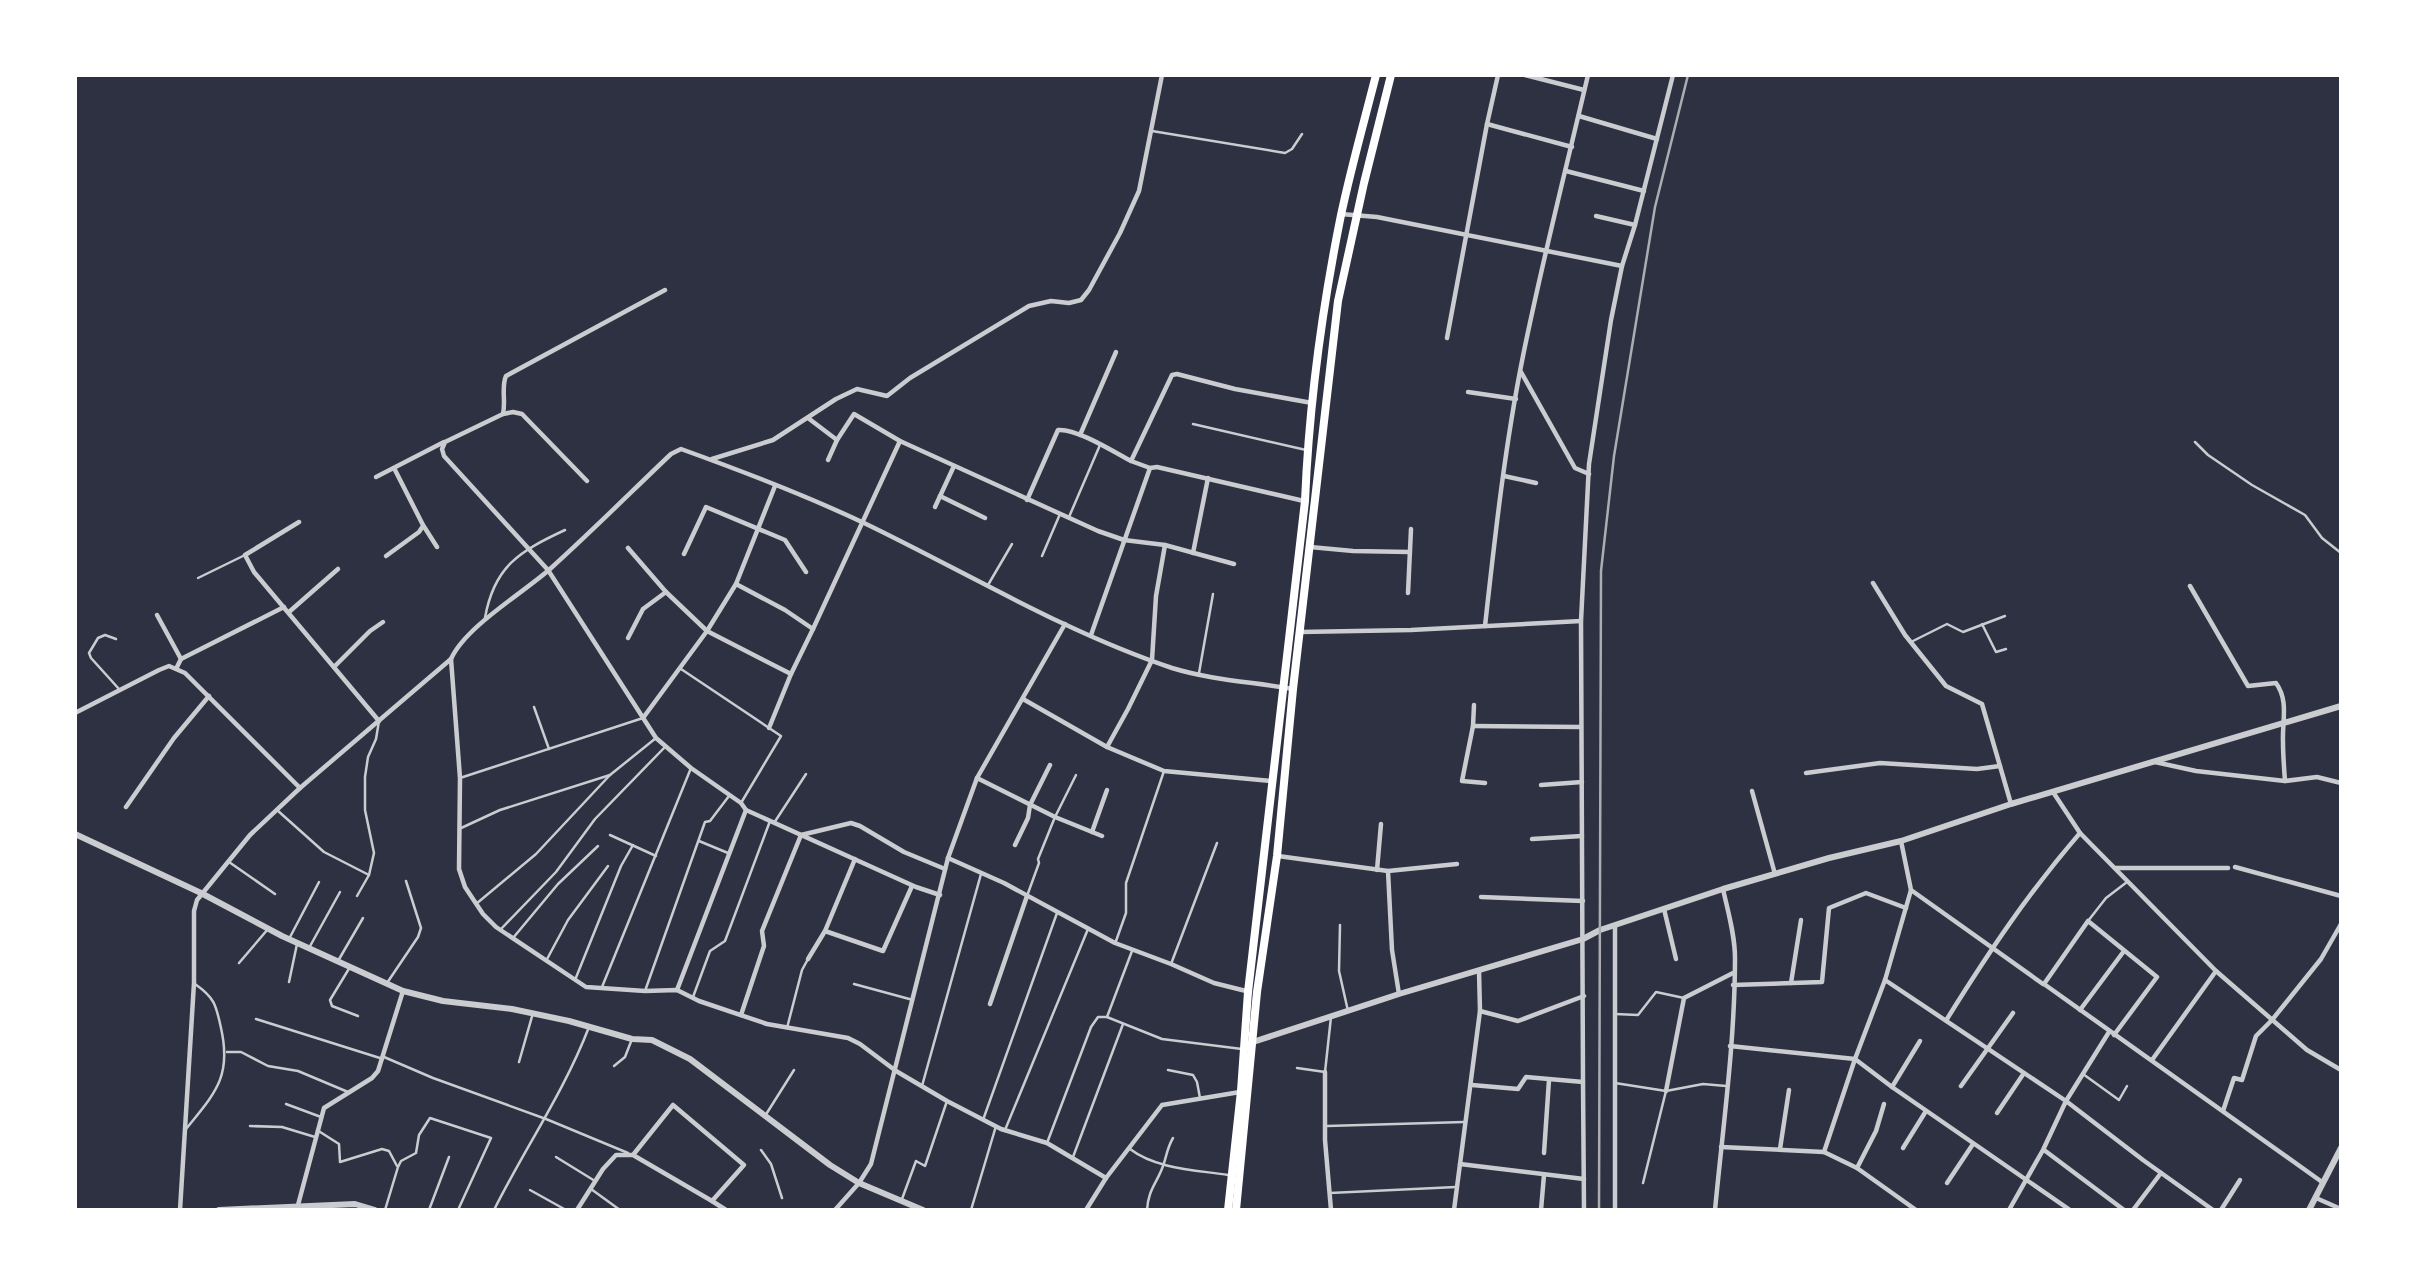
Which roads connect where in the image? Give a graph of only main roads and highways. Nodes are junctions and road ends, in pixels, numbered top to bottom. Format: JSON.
{"nodes":[{"id":1,"x":1376,"y":75,"type":"edge"},
{"id":2,"x":1391,"y":75,"type":"edge"},
{"id":3,"x":1288,"y":688,"type":"junction"},
{"id":4,"x":1252,"y":992,"type":"junction"},
{"id":5,"x":1228,"y":1210,"type":"edge"},
{"id":6,"x":1236,"y":1210,"type":"edge"}],
"edges":[{"from":1,"to":3,"type":"main road"},
{"from":2,"to":3,"type":"main road"},
{"from":3,"to":4,"type":"main road"},
{"from":3,"to":4,"type":"main road"},
{"from":4,"to":5,"type":"main road"},
{"from":4,"to":6,"type":"main road"}]}
